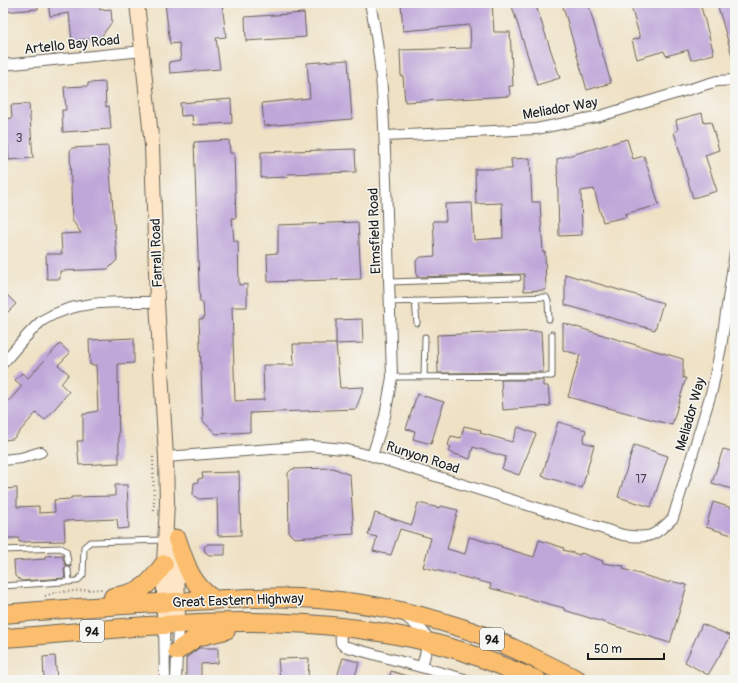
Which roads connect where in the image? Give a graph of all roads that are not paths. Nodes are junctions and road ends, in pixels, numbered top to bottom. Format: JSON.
{"nodes":[{"id":1,"x":137,"y":3,"type":"edge"},
{"id":2,"x":370,"y":3,"type":"edge"},
{"id":3,"x":143,"y":51,"type":"junction"},
{"id":4,"x":3,"y":65,"type":"edge"},
{"id":5,"x":735,"y":80,"type":"edge"},
{"id":6,"x":385,"y":136,"type":"junction"},
{"id":7,"x":735,"y":252,"type":"edge"},
{"id":8,"x":518,"y":278,"type":"dead end"},
{"id":9,"x":389,"y":282,"type":"junction"},
{"id":10,"x":415,"y":301,"type":"junction"},
{"id":11,"x":157,"y":302,"type":"junction"},
{"id":12,"x":390,"y":302,"type":"junction"},
{"id":13,"x":549,"y":319,"type":"dead end"},
{"id":14,"x":417,"y":323,"type":"dead end"},
{"id":15,"x":552,"y":334,"type":"dead end"},
{"id":16,"x":425,"y":337,"type":"dead end"},
{"id":17,"x":3,"y":363,"type":"edge"},
{"id":18,"x":392,"y":377,"type":"junction"},
{"id":19,"x":424,"y":377,"type":"junction"},
{"id":20,"x":41,"y":452,"type":"dead end"},
{"id":21,"x":372,"y":456,"type":"junction"},
{"id":22,"x":166,"y":457,"type":"junction"},
{"id":23,"x":3,"y":460,"type":"edge"},
{"id":24,"x":662,"y":529,"type":"joint"},
{"id":25,"x":171,"y":540,"type":"junction"},
{"id":26,"x":3,"y":550,"type":"edge"},
{"id":27,"x":68,"y":562,"type":"dead end"},
{"id":28,"x":164,"y":564,"type":"junction"},
{"id":29,"x":68,"y":570,"type":"dead end"},
{"id":30,"x":69,"y":582,"type":"junction"},
{"id":31,"x":3,"y":586,"type":"edge"},
{"id":32,"x":3,"y":597,"type":"edge"},
{"id":33,"x":213,"y":599,"type":"junction"},
{"id":34,"x":170,"y":602,"type":"junction"},
{"id":35,"x":63,"y":608,"type":"junction"},
{"id":36,"x":401,"y":612,"type":"junction"},
{"id":37,"x":3,"y":614,"type":"edge"},
{"id":38,"x":240,"y":623,"type":"junction"},
{"id":39,"x":171,"y":624,"type":"junction"},
{"id":40,"x":340,"y":626,"type":"junction"},
{"id":41,"x":3,"y":638,"type":"edge"},
{"id":42,"x":428,"y":642,"type":"junction"},
{"id":43,"x":177,"y":650,"type":"junction"},
{"id":44,"x":422,"y":666,"type":"junction"},
{"id":45,"x":165,"y":680,"type":"edge"},
{"id":46,"x":176,"y":680,"type":"edge"},
{"id":47,"x":468,"y":680,"type":"edge"},
{"id":48,"x":537,"y":680,"type":"edge"},
{"id":49,"x":578,"y":680,"type":"edge"}],
"edges":[{"from":1,"to":3,"type":"main road","name":"Farrall Road"},
{"from":2,"to":6,"type":"street","name":"Elmsfield Road"},
{"from":3,"to":4,"type":"street","name":"Artello Bay Road"},
{"from":3,"to":11,"type":"main road","name":"Farrall Road"},
{"from":5,"to":6,"type":"street","name":"Meliador Way"},
{"from":6,"to":9,"type":"street","name":"Elmsfield Road"},
{"from":7,"to":24,"type":"street","name":"Meliador Way"},
{"from":8,"to":9,"type":"lane"},
{"from":9,"to":12,"type":"street","name":"Elmsfield Road"},
{"from":10,"to":12,"type":"lane"},
{"from":10,"to":13,"type":"lane"},
{"from":10,"to":14,"type":"lane"},
{"from":11,"to":17,"type":"street"},
{"from":11,"to":22,"type":"main road","name":"Farrall Road"},
{"from":12,"to":18,"type":"street","name":"Elmsfield Road"},
{"from":15,"to":19,"type":"lane"},
{"from":16,"to":19,"type":"lane"},
{"from":18,"to":19,"type":"lane"},
{"from":18,"to":21,"type":"street","name":"Elmsfield Road"},
{"from":20,"to":23,"type":"street"},
{"from":21,"to":22,"type":"street","name":"Runyon Road"},
{"from":21,"to":24,"type":"street","name":"Runyon Road"},
{"from":22,"to":25,"type":"main road","name":"Farrall Road"},
{"from":25,"to":28,"type":"main road","name":"Farrall Road"},
{"from":25,"to":30,"type":"lane"},
{"from":25,"to":33,"type":"highway"},
{"from":25,"to":34,"type":"main road","name":"Farrall Road"},
{"from":26,"to":27,"type":"lane"},
{"from":28,"to":34,"type":"main road","name":"Farrall Road"},
{"from":28,"to":35,"type":"highway"},
{"from":29,"to":30,"type":"lane"},
{"from":30,"to":31,"type":"lane"},
{"from":32,"to":37,"type":"lane"},
{"from":33,"to":34,"type":"highway","name":"Great Eastern Highway","number":"94"},
{"from":33,"to":36,"type":"highway","name":"Great Eastern Highway","number":"94"},
{"from":34,"to":35,"type":"highway","name":"Great Eastern Highway","number":"94"},
{"from":34,"to":39,"type":"main road","name":"Farrall Road"},
{"from":35,"to":37,"type":"highway","name":"Great Eastern Highway","number":"94"},
{"from":36,"to":42,"type":"street"},
{"from":36,"to":49,"type":"highway","name":"Great Eastern Highway","number":"94"},
{"from":38,"to":39,"type":"highway","name":"Great Eastern Highway","number":"94"},
{"from":38,"to":40,"type":"highway","name":"Great Eastern Highway","number":"94"},
{"from":38,"to":43,"type":"highway"},
{"from":39,"to":41,"type":"highway","name":"Great Eastern Highway","number":"94"},
{"from":39,"to":43,"type":"street"},
{"from":39,"to":45,"type":"street"},
{"from":40,"to":42,"type":"highway","name":"Great Eastern Highway","number":"94"},
{"from":40,"to":44,"type":"street"},
{"from":42,"to":44,"type":"street"},
{"from":42,"to":48,"type":"highway","name":"Great Eastern Highway","number":"94"},
{"from":43,"to":46,"type":"street"},
{"from":44,"to":47,"type":"street"}]}
